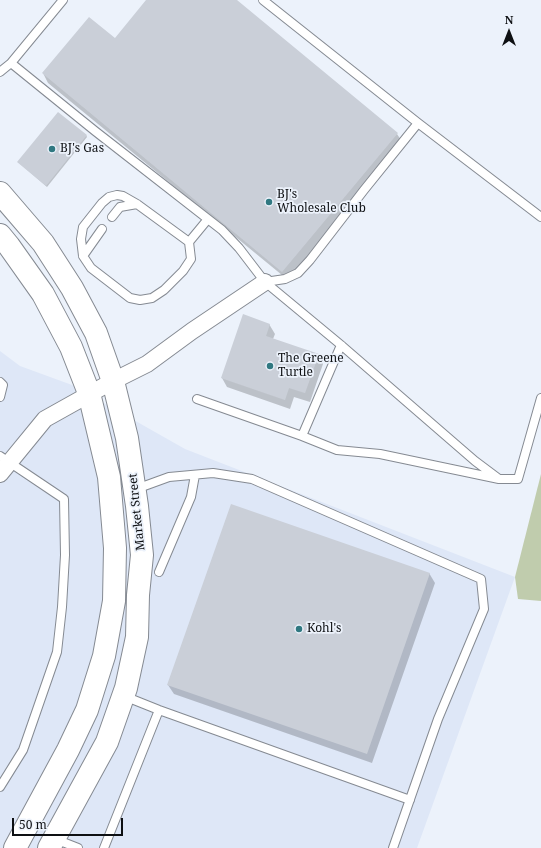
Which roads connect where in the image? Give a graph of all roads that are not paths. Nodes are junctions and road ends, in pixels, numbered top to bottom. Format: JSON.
{"nodes":[{"id":1,"x":63,"y":0,"type":"edge"},
{"id":2,"x":264,"y":0,"type":"edge"},
{"id":3,"x":11,"y":63,"type":"junction"},
{"id":4,"x":0,"y":72,"type":"edge"},
{"id":5,"x":418,"y":123,"type":"junction"},
{"id":6,"x":0,"y":193,"type":"edge"},
{"id":7,"x":137,"y":204,"type":"junction"},
{"id":8,"x":112,"y":217,"type":"dead end"},
{"id":9,"x":541,"y":217,"type":"edge"},
{"id":10,"x":208,"y":219,"type":"junction"},
{"id":11,"x":102,"y":229,"type":"dead end"},
{"id":12,"x":0,"y":235,"type":"edge"},
{"id":13,"x":189,"y":242,"type":"junction"},
{"id":14,"x":83,"y":256,"type":"junction"},
{"id":15,"x":265,"y":282,"type":"junction"},
{"id":16,"x":341,"y":346,"type":"junction"},
{"id":17,"x":113,"y":381,"type":"junction"},
{"id":18,"x":0,"y":382,"type":"edge"},
{"id":19,"x":89,"y":393,"type":"junction"},
{"id":20,"x":0,"y":397,"type":"edge"},
{"id":21,"x":541,"y":398,"type":"edge"},
{"id":22,"x":197,"y":399,"type":"dead end"},
{"id":23,"x":302,"y":436,"type":"junction"},
{"id":24,"x":3,"y":464,"type":"edge"},
{"id":25,"x":195,"y":475,"type":"junction"},
{"id":26,"x":499,"y":479,"type":"junction"},
{"id":27,"x":135,"y":490,"type":"junction"},
{"id":28,"x":159,"y":572,"type":"dead end"},
{"id":29,"x":124,"y":696,"type":"junction"},
{"id":30,"x":159,"y":710,"type":"junction"},
{"id":31,"x":0,"y":787,"type":"edge"},
{"id":32,"x":410,"y":800,"type":"junction"},
{"id":33,"x":52,"y":843,"type":"edge"},
{"id":34,"x":15,"y":848,"type":"edge"},
{"id":35,"x":78,"y":848,"type":"edge"},
{"id":36,"x":104,"y":848,"type":"edge"},
{"id":37,"x":393,"y":848,"type":"edge"}],
"edges":[{"from":1,"to":3,"type":"lane"},
{"from":2,"to":5,"type":"lane"},
{"from":3,"to":4,"type":"lane"},
{"from":3,"to":10,"type":"lane"},
{"from":5,"to":9,"type":"lane"},
{"from":5,"to":15,"type":"lane"},
{"from":6,"to":17,"type":"street","name":"Market Street"},
{"from":7,"to":8,"type":"lane"},
{"from":7,"to":13,"type":"lane"},
{"from":7,"to":14,"type":"lane"},
{"from":10,"to":13,"type":"lane"},
{"from":10,"to":15,"type":"lane"},
{"from":11,"to":14,"type":"lane"},
{"from":12,"to":19,"type":"street","name":"Market Street"},
{"from":13,"to":14,"type":"lane"},
{"from":15,"to":16,"type":"lane"},
{"from":15,"to":17,"type":"street"},
{"from":16,"to":23,"type":"lane"},
{"from":16,"to":26,"type":"lane"},
{"from":17,"to":19,"type":"street"},
{"from":17,"to":27,"type":"street","name":"Market Street"},
{"from":18,"to":20,"type":"lane"},
{"from":19,"to":24,"type":"street"},
{"from":19,"to":34,"type":"street","name":"Market Street"},
{"from":21,"to":26,"type":"lane"},
{"from":22,"to":23,"type":"lane"},
{"from":23,"to":26,"type":"lane"},
{"from":24,"to":31,"type":"lane"},
{"from":25,"to":27,"type":"lane"},
{"from":25,"to":28,"type":"lane"},
{"from":25,"to":32,"type":"lane"},
{"from":27,"to":29,"type":"street","name":"Market Street"},
{"from":29,"to":30,"type":"lane"},
{"from":29,"to":33,"type":"street","name":"Market Street"},
{"from":30,"to":32,"type":"lane"},
{"from":30,"to":36,"type":"lane"},
{"from":32,"to":37,"type":"lane"},
{"from":33,"to":35,"type":"lane"}]}
